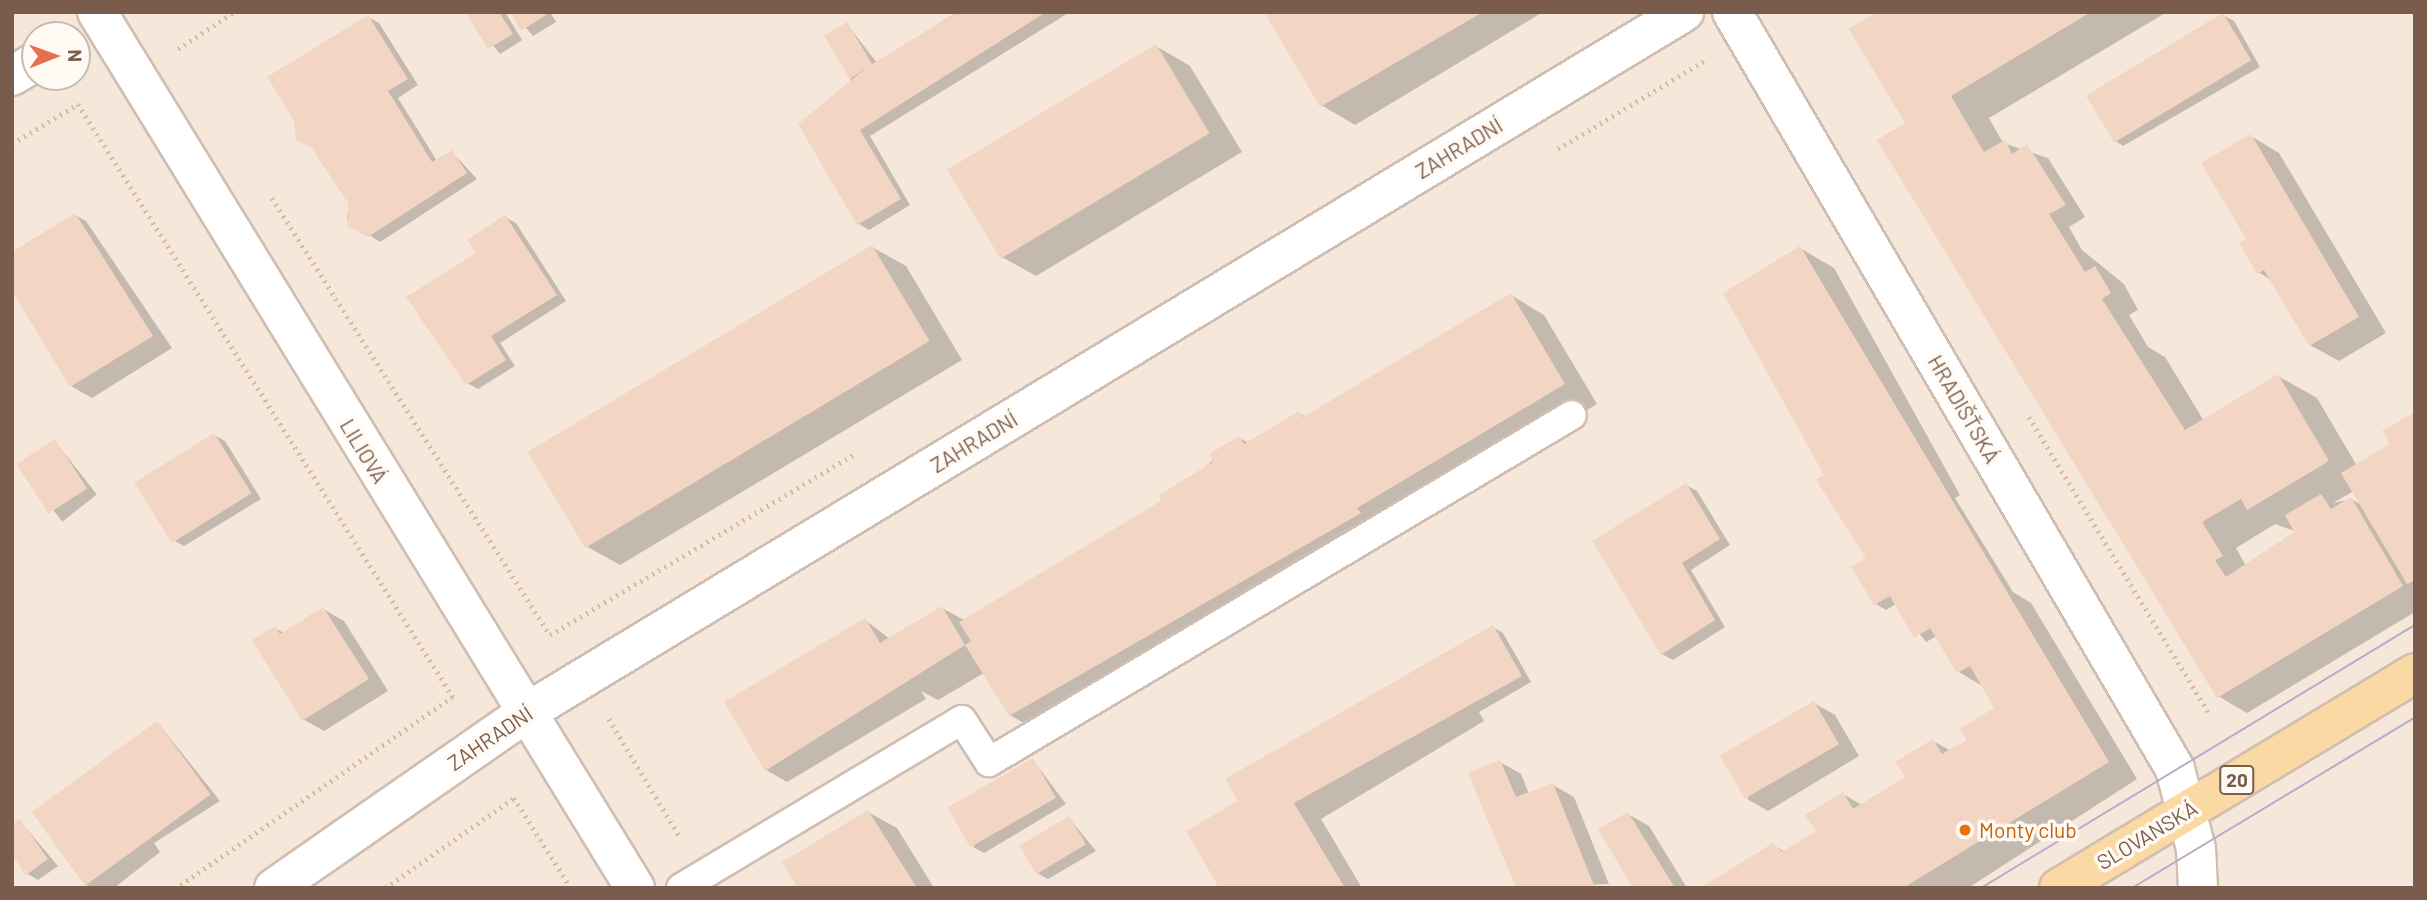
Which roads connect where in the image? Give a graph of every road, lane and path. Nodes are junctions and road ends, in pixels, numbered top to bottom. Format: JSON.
{"nodes":[{"id":1,"x":234,"y":12,"type":"edge"},
{"id":2,"x":1685,"y":12,"type":"edge"},
{"id":3,"x":1732,"y":12,"type":"edge"},
{"id":4,"x":98,"y":20,"type":"edge"},
{"id":5,"x":184,"y":60,"type":"dead end"},
{"id":6,"x":1702,"y":62,"type":"dead end"},
{"id":7,"x":12,"y":144,"type":"edge"},
{"id":8,"x":1548,"y":155,"type":"dead end"},
{"id":9,"x":266,"y":189,"type":"dead end"},
{"id":10,"x":1572,"y":415,"type":"dead end"},
{"id":11,"x":862,"y":449,"type":"dead end"},
{"id":12,"x":2415,"y":673,"type":"edge"},
{"id":13,"x":620,"y":713,"type":"dead end"},
{"id":14,"x":524,"y":714,"type":"junction"},
{"id":15,"x":2186,"y":811,"type":"junction"},
{"id":16,"x":692,"y":881,"type":"edge"},
{"id":17,"x":177,"y":888,"type":"edge"},
{"id":18,"x":274,"y":888,"type":"edge"},
{"id":19,"x":385,"y":888,"type":"edge"},
{"id":20,"x":571,"y":888,"type":"edge"},
{"id":21,"x":635,"y":888,"type":"edge"},
{"id":22,"x":2059,"y":888,"type":"edge"},
{"id":23,"x":2198,"y":888,"type":"edge"}],
"edges":[{"from":1,"to":5,"type":"path"},
{"from":2,"to":14,"type":"street","name":"ZAHRADNÍ"},
{"from":3,"to":15,"type":"street","name":"HRADIŠŤSKÁ"},
{"from":4,"to":14,"type":"street","name":"LILIOVÁ"},
{"from":6,"to":8,"type":"path"},
{"from":7,"to":17,"type":"path"},
{"from":9,"to":11,"type":"path"},
{"from":10,"to":16,"type":"lane"},
{"from":12,"to":15,"type":"main road","name":"SLOVANSKÁ","number":"20"},
{"from":13,"to":16,"type":"path"},
{"from":14,"to":18,"type":"street","name":"ZAHRADNÍ"},
{"from":14,"to":21,"type":"street","name":"LILIOVÁ"},
{"from":15,"to":22,"type":"main road","name":"SLOVANSKÁ","number":"20"},
{"from":15,"to":23,"type":"street","name":"HRADIŠŤSKÁ"},
{"from":19,"to":20,"type":"path"}]}
